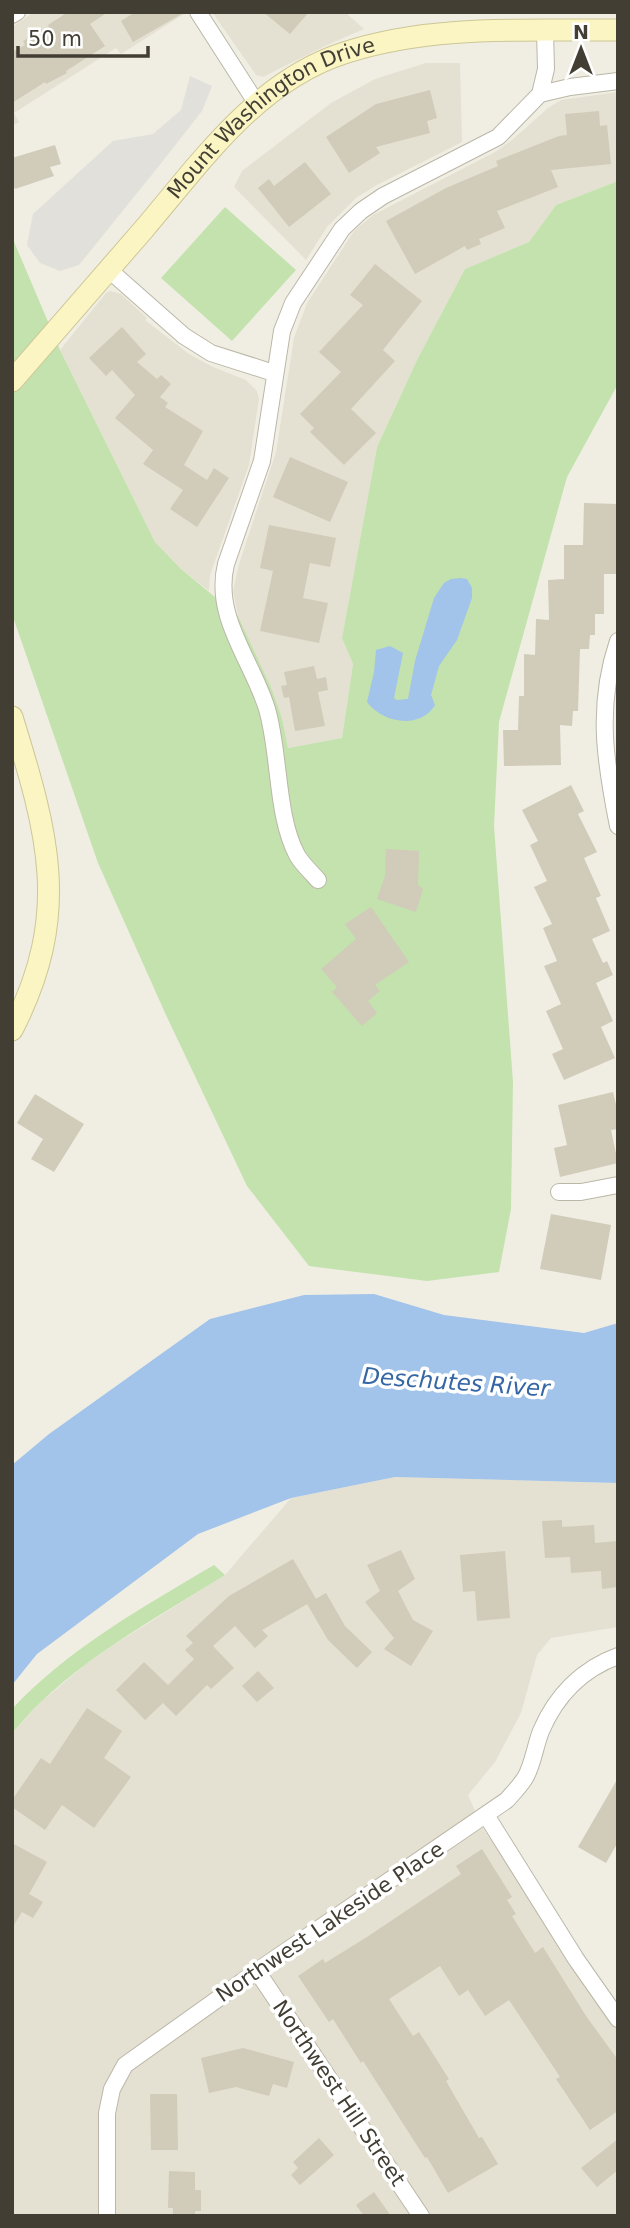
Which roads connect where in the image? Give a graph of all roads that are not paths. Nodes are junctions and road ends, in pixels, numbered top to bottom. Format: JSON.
{"nodes":[{"id":1,"x":17,"y":12,"type":"edge"},
{"id":2,"x":198,"y":12,"type":"edge"},
{"id":3,"x":12,"y":15,"type":"edge"},
{"id":4,"x":618,"y":30,"type":"edge"},
{"id":5,"x":545,"y":31,"type":"junction"},
{"id":6,"x":618,"y":81,"type":"edge"},
{"id":7,"x":540,"y":94,"type":"junction"},
{"id":8,"x":257,"y":104,"type":"junction"},
{"id":9,"x":108,"y":269,"type":"junction"},
{"id":10,"x":274,"y":373,"type":"junction"},
{"id":11,"x":12,"y":381,"type":"edge"},
{"id":12,"x":618,"y":641,"type":"edge"},
{"id":13,"x":12,"y":717,"type":"edge"},
{"id":14,"x":612,"y":767,"type":"edge"},
{"id":15,"x":618,"y":826,"type":"edge"},
{"id":16,"x":318,"y":880,"type":"dead end"},
{"id":17,"x":12,"y":1030,"type":"edge"},
{"id":18,"x":618,"y":1185,"type":"edge"},
{"id":19,"x":559,"y":1192,"type":"dead end"},
{"id":20,"x":618,"y":1656,"type":"edge"},
{"id":21,"x":486,"y":1815,"type":"junction"},
{"id":22,"x":257,"y":1971,"type":"junction"},
{"id":23,"x":618,"y":2018,"type":"edge"},
{"id":24,"x":107,"y":2216,"type":"edge"},
{"id":25,"x":421,"y":2216,"type":"edge"}],
"edges":[{"from":1,"to":3,"type":"street"},
{"from":2,"to":8,"type":"street"},
{"from":4,"to":5,"type":"main road","name":"Mount Washington Drive"},
{"from":5,"to":7,"type":"street"},
{"from":5,"to":8,"type":"main road","name":"Mount Washington Drive"},
{"from":6,"to":7,"type":"street"},
{"from":7,"to":10,"type":"street"},
{"from":8,"to":9,"type":"main road","name":"Mount Washington Drive"},
{"from":9,"to":10,"type":"street"},
{"from":9,"to":11,"type":"main road","name":"Mount Washington Drive"},
{"from":10,"to":16,"type":"street"},
{"from":12,"to":14,"type":"street"},
{"from":13,"to":17,"type":"main road"},
{"from":14,"to":15,"type":"street"},
{"from":18,"to":19,"type":"street"},
{"from":20,"to":21,"type":"street","name":"Northwest Lakeside Place"},
{"from":21,"to":22,"type":"street","name":"Northwest Lakeside Place"},
{"from":21,"to":23,"type":"street"},
{"from":22,"to":24,"type":"street","name":"Northwest Lakeside Place"},
{"from":22,"to":25,"type":"street","name":"Northwest Hill Street"}]}
